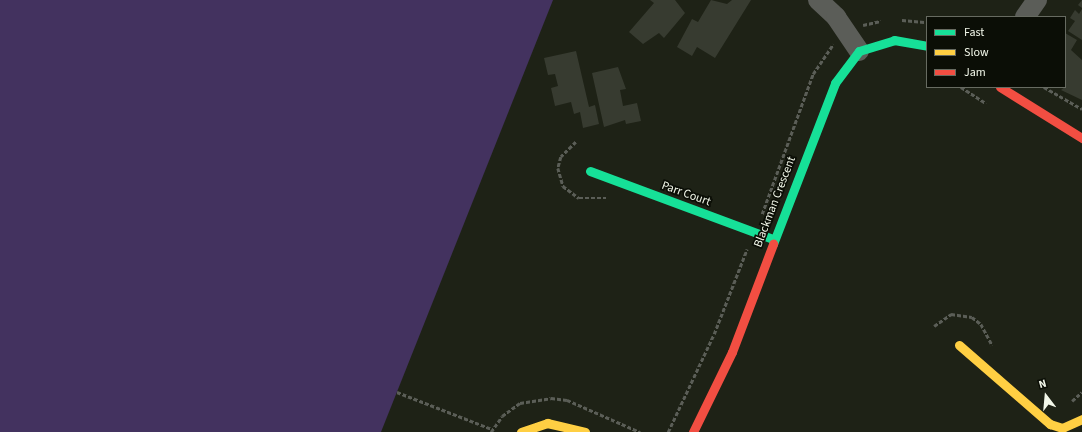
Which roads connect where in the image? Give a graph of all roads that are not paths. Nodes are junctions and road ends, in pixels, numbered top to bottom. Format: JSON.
{"nodes":[{"id":1,"x":818,"y":0,"type":"edge"},
{"id":2,"x":1037,"y":0,"type":"edge"},
{"id":3,"x":1026,"y":16,"type":"edge"},
{"id":4,"x":926,"y":46,"type":"edge"},
{"id":5,"x":860,"y":51,"type":"junction"},
{"id":6,"x":1002,"y":88,"type":"edge"},
{"id":7,"x":1082,"y":138,"type":"edge"},
{"id":8,"x":590,"y":171,"type":"dead end"},
{"id":9,"x":773,"y":239,"type":"junction"},
{"id":10,"x":959,"y":345,"type":"dead end"},
{"id":11,"x":1082,"y":419,"type":"edge"},
{"id":12,"x":524,"y":430,"type":"edge"},
{"id":13,"x":585,"y":432,"type":"edge"},
{"id":14,"x":694,"y":432,"type":"edge"}],
"edges":[{"from":1,"to":5,"type":"street"},
{"from":2,"to":3,"type":"street"},
{"from":4,"to":5,"type":"street"},
{"from":5,"to":9,"type":"street","name":"Blackman Crescent"},
{"from":6,"to":7,"type":"street"},
{"from":8,"to":9,"type":"street","name":"Parr Court"},
{"from":9,"to":14,"type":"street","name":"Blackman Crescent"},
{"from":10,"to":11,"type":"street"},
{"from":12,"to":13,"type":"street"}]}
